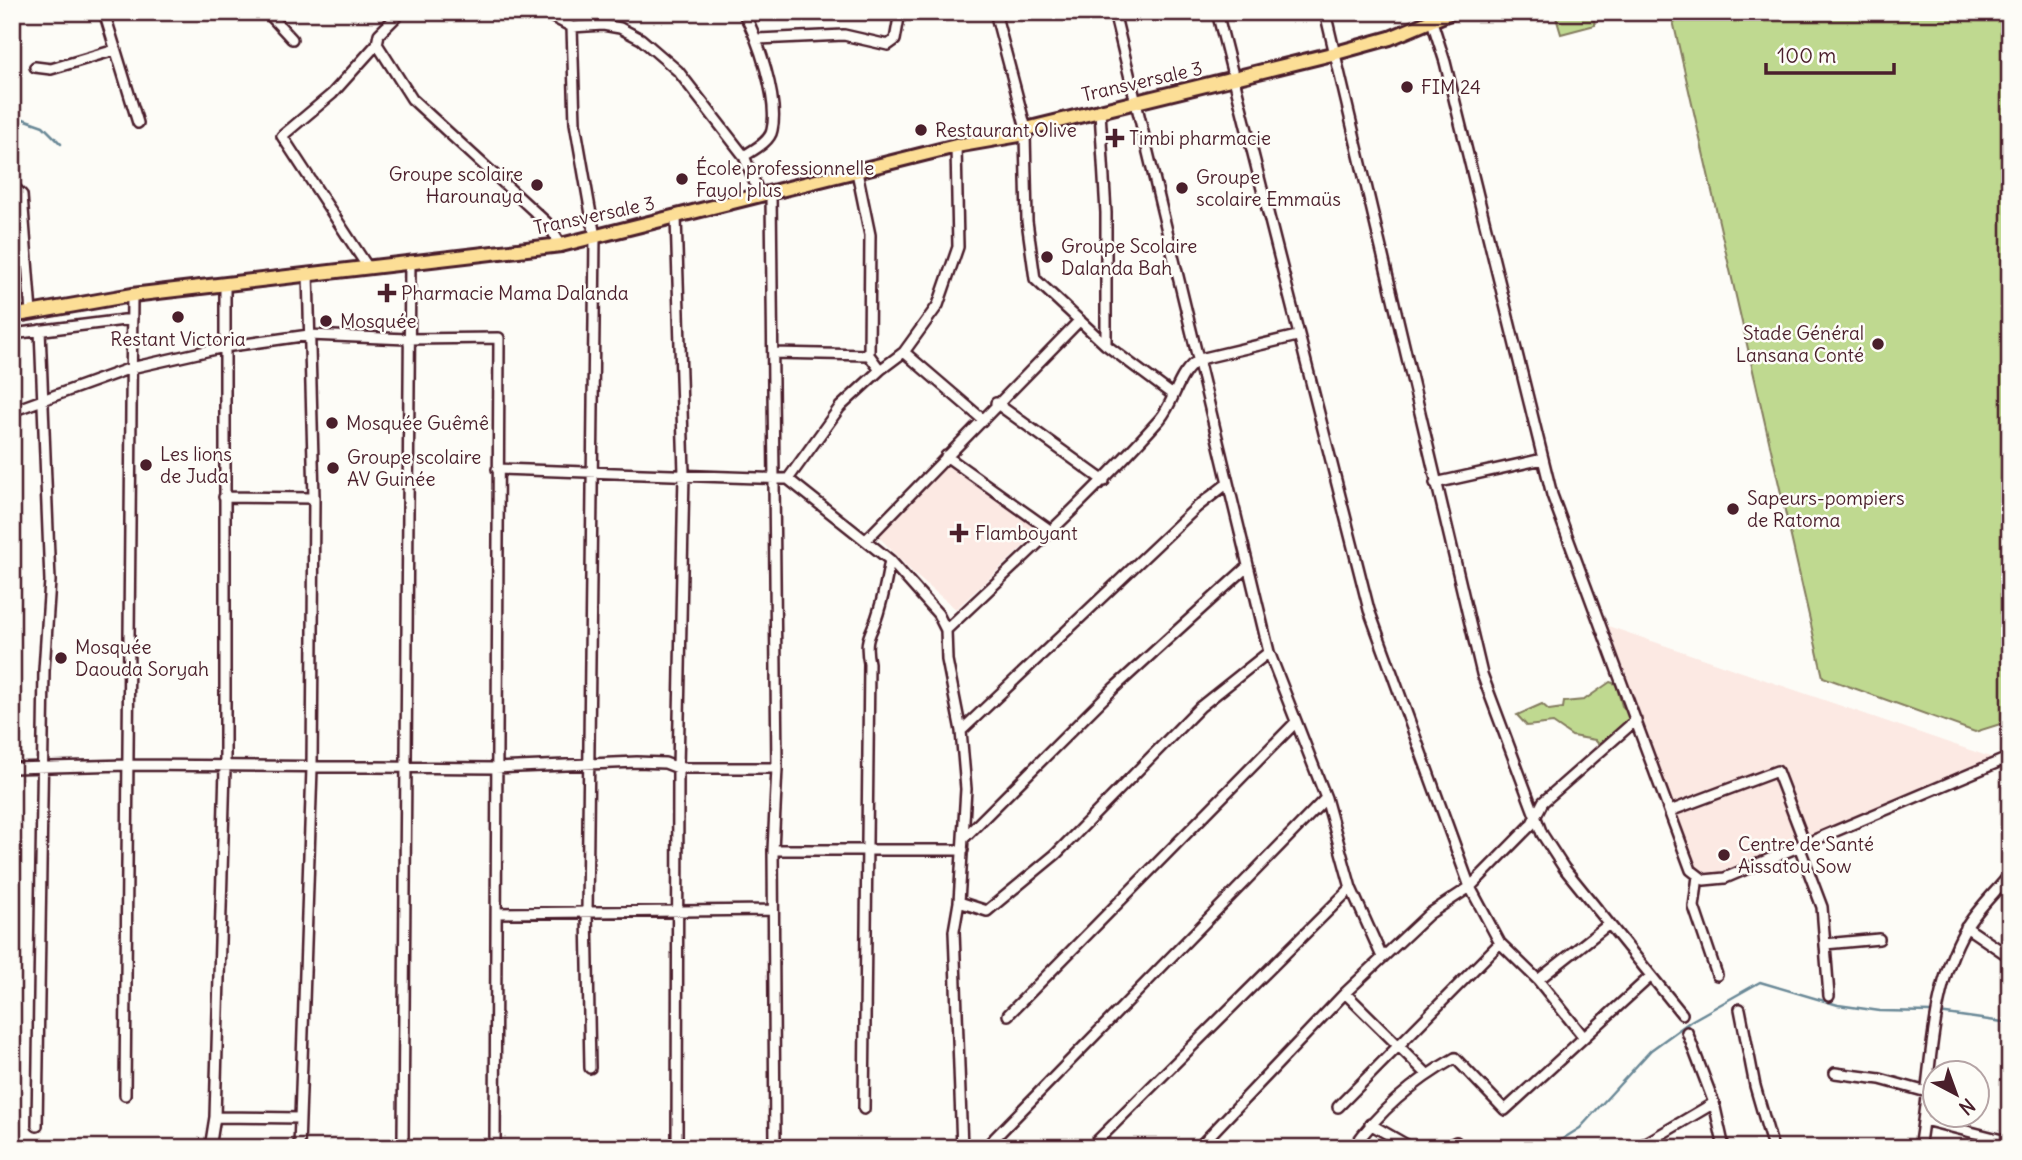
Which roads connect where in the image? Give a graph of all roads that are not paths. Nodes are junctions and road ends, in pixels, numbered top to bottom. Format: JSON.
{"nodes":[{"id":1,"x":104,"y":12,"type":"edge"},
{"id":2,"x":267,"y":12,"type":"edge"},
{"id":3,"x":401,"y":12,"type":"edge"},
{"id":4,"x":543,"y":12,"type":"edge"},
{"id":5,"x":571,"y":12,"type":"edge"},
{"id":6,"x":743,"y":12,"type":"edge"},
{"id":7,"x":900,"y":12,"type":"edge"},
{"id":8,"x":995,"y":12,"type":"edge"},
{"id":9,"x":1114,"y":12,"type":"edge"},
{"id":10,"x":1217,"y":12,"type":"edge"},
{"id":11,"x":1325,"y":12,"type":"edge"},
{"id":12,"x":1452,"y":12,"type":"edge"},
{"id":13,"x":1430,"y":17,"type":"edge"},
{"id":14,"x":569,"y":25,"type":"junction"},
{"id":15,"x":292,"y":38,"type":"dead end"},
{"id":16,"x":758,"y":39,"type":"junction"},
{"id":17,"x":377,"y":44,"type":"junction"},
{"id":18,"x":115,"y":50,"type":"junction"},
{"id":19,"x":1336,"y":53,"type":"junction"},
{"id":20,"x":35,"y":67,"type":"dead end"},
{"id":21,"x":1234,"y":79,"type":"junction"},
{"id":22,"x":1138,"y":103,"type":"junction"},
{"id":23,"x":1100,"y":111,"type":"junction"},
{"id":24,"x":138,"y":123,"type":"dead end"},
{"id":25,"x":1026,"y":131,"type":"junction"},
{"id":26,"x":956,"y":146,"type":"junction"},
{"id":27,"x":744,"y":156,"type":"junction"},
{"id":28,"x":857,"y":172,"type":"junction"},
{"id":29,"x":12,"y":185,"type":"edge"},
{"id":30,"x":765,"y":195,"type":"junction"},
{"id":31,"x":676,"y":217,"type":"junction"},
{"id":32,"x":595,"y":237,"type":"junction"},
{"id":33,"x":561,"y":245,"type":"junction"},
{"id":34,"x":410,"y":261,"type":"junction"},
{"id":35,"x":367,"y":266,"type":"junction"},
{"id":36,"x":308,"y":273,"type":"junction"},
{"id":37,"x":225,"y":285,"type":"junction"},
{"id":38,"x":132,"y":295,"type":"junction"},
{"id":39,"x":31,"y":313,"type":"junction"},
{"id":40,"x":12,"y":316,"type":"edge"},
{"id":41,"x":132,"y":319,"type":"junction"},
{"id":42,"x":1080,"y":320,"type":"junction"},
{"id":43,"x":40,"y":330,"type":"junction"},
{"id":44,"x":12,"y":334,"type":"edge"},
{"id":45,"x":309,"y":335,"type":"junction"},
{"id":46,"x":1297,"y":336,"type":"junction"},
{"id":47,"x":407,"y":340,"type":"junction"},
{"id":48,"x":1106,"y":345,"type":"junction"},
{"id":49,"x":224,"y":347,"type":"junction"},
{"id":50,"x":904,"y":352,"type":"junction"},
{"id":51,"x":773,"y":354,"type":"junction"},
{"id":52,"x":869,"y":355,"type":"junction"},
{"id":53,"x":1200,"y":359,"type":"junction"},
{"id":54,"x":131,"y":368,"type":"junction"},
{"id":55,"x":880,"y":370,"type":"junction"},
{"id":56,"x":1173,"y":395,"type":"junction"},
{"id":57,"x":44,"y":400,"type":"junction"},
{"id":58,"x":996,"y":403,"type":"junction"},
{"id":59,"x":12,"y":411,"type":"edge"},
{"id":60,"x":981,"y":418,"type":"junction"},
{"id":61,"x":946,"y":456,"type":"junction"},
{"id":62,"x":1543,"y":459,"type":"junction"},
{"id":63,"x":497,"y":469,"type":"junction"},
{"id":64,"x":592,"y":472,"type":"junction"},
{"id":65,"x":684,"y":473,"type":"junction"},
{"id":66,"x":775,"y":477,"type":"junction"},
{"id":67,"x":788,"y":479,"type":"junction"},
{"id":68,"x":1104,"y":481,"type":"junction"},
{"id":69,"x":1228,"y":483,"type":"junction"},
{"id":70,"x":1435,"y":483,"type":"junction"},
{"id":71,"x":225,"y":497,"type":"junction"},
{"id":72,"x":314,"y":498,"type":"junction"},
{"id":73,"x":1051,"y":531,"type":"junction"},
{"id":74,"x":866,"y":540,"type":"junction"},
{"id":75,"x":890,"y":560,"type":"junction"},
{"id":76,"x":1247,"y":567,"type":"junction"},
{"id":77,"x":946,"y":630,"type":"junction"},
{"id":78,"x":1269,"y":652,"type":"junction"},
{"id":79,"x":1636,"y":720,"type":"junction"},
{"id":80,"x":1295,"y":723,"type":"junction"},
{"id":81,"x":961,"y":731,"type":"junction"},
{"id":82,"x":2010,"y":757,"type":"edge"},
{"id":83,"x":589,"y":763,"type":"junction"},
{"id":84,"x":128,"y":765,"type":"junction"},
{"id":85,"x":12,"y":768,"type":"edge"},
{"id":86,"x":43,"y":768,"type":"junction"},
{"id":87,"x":225,"y":768,"type":"junction"},
{"id":88,"x":312,"y":768,"type":"junction"},
{"id":89,"x":404,"y":768,"type":"junction"},
{"id":90,"x":495,"y":768,"type":"junction"},
{"id":91,"x":678,"y":768,"type":"junction"},
{"id":92,"x":777,"y":768,"type":"junction"},
{"id":93,"x":1326,"y":798,"type":"junction"},
{"id":94,"x":1670,"y":811,"type":"junction"},
{"id":95,"x":1536,"y":814,"type":"junction"},
{"id":96,"x":964,"y":838,"type":"junction"},
{"id":97,"x":1802,"y":845,"type":"junction"},
{"id":98,"x":869,"y":848,"type":"junction"},
{"id":99,"x":773,"y":850,"type":"junction"},
{"id":100,"x":963,"y":850,"type":"junction"},
{"id":101,"x":2010,"y":874,"type":"edge"},
{"id":102,"x":1698,"y":876,"type":"junction"},
{"id":103,"x":1470,"y":887,"type":"junction"},
{"id":104,"x":1351,"y":888,"type":"junction"},
{"id":105,"x":959,"y":902,"type":"junction"},
{"id":106,"x":774,"y":910,"type":"junction"},
{"id":107,"x":678,"y":912,"type":"junction"},
{"id":108,"x":496,"y":914,"type":"junction"},
{"id":109,"x":587,"y":914,"type":"junction"},
{"id":110,"x":1609,"y":924,"type":"junction"},
{"id":111,"x":1966,"y":928,"type":"junction"},
{"id":112,"x":1879,"y":939,"type":"dead end"},
{"id":113,"x":1500,"y":943,"type":"junction"},
{"id":114,"x":1825,"y":944,"type":"junction"},
{"id":115,"x":1382,"y":957,"type":"junction"},
{"id":116,"x":2010,"y":957,"type":"edge"},
{"id":117,"x":1717,"y":975,"type":"dead end"},
{"id":118,"x":1651,"y":976,"type":"junction"},
{"id":119,"x":1538,"y":980,"type":"junction"},
{"id":120,"x":1345,"y":993,"type":"junction"},
{"id":121,"x":1829,"y":996,"type":"dead end"},
{"id":122,"x":1740,"y":1009,"type":"dead end"},
{"id":123,"x":1008,"y":1014,"type":"dead end"},
{"id":124,"x":1682,"y":1014,"type":"dead end"},
{"id":125,"x":1687,"y":1032,"type":"dead end"},
{"id":126,"x":1583,"y":1036,"type":"junction"},
{"id":127,"x":1402,"y":1046,"type":"junction"},
{"id":128,"x":1931,"y":1058,"type":"edge"},
{"id":129,"x":590,"y":1068,"type":"dead end"},
{"id":130,"x":1835,"y":1073,"type":"dead end"},
{"id":131,"x":1427,"y":1074,"type":"junction"},
{"id":132,"x":1920,"y":1090,"type":"edge"},
{"id":133,"x":125,"y":1095,"type":"dead end"},
{"id":134,"x":1714,"y":1103,"type":"junction"},
{"id":135,"x":1338,"y":1107,"type":"dead end"},
{"id":136,"x":864,"y":1109,"type":"dead end"},
{"id":137,"x":215,"y":1117,"type":"junction"},
{"id":138,"x":300,"y":1118,"type":"junction"},
{"id":139,"x":1370,"y":1124,"type":"junction"},
{"id":140,"x":37,"y":1126,"type":"dead end"},
{"id":141,"x":1923,"y":1128,"type":"edge"},
{"id":142,"x":1955,"y":1128,"type":"edge"},
{"id":143,"x":402,"y":1137,"type":"dead end"},
{"id":144,"x":1456,"y":1142,"type":"dead end"},
{"id":145,"x":2010,"y":1142,"type":"edge"},
{"id":146,"x":495,"y":1143,"type":"dead end"},
{"id":147,"x":1642,"y":1146,"type":"dead end"},
{"id":148,"x":210,"y":1148,"type":"edge"},
{"id":149,"x":299,"y":1148,"type":"edge"},
{"id":150,"x":677,"y":1148,"type":"edge"},
{"id":151,"x":775,"y":1148,"type":"edge"},
{"id":152,"x":962,"y":1148,"type":"edge"},
{"id":153,"x":985,"y":1148,"type":"edge"},
{"id":154,"x":1090,"y":1148,"type":"edge"},
{"id":155,"x":1198,"y":1148,"type":"edge"},
{"id":156,"x":1353,"y":1148,"type":"edge"},
{"id":157,"x":1412,"y":1148,"type":"edge"},
{"id":158,"x":1444,"y":1148,"type":"edge"},
{"id":159,"x":1724,"y":1148,"type":"edge"},
{"id":160,"x":1773,"y":1148,"type":"edge"},
{"id":161,"x":1919,"y":1148,"type":"edge"}],
"edges":[{"from":1,"to":18,"type":"street"},
{"from":2,"to":15,"type":"street"},
{"from":3,"to":17,"type":"street"},
{"from":4,"to":14,"type":"street"},
{"from":5,"to":14,"type":"street"},
{"from":6,"to":16,"type":"street"},
{"from":7,"to":16,"type":"street"},
{"from":8,"to":25,"type":"street"},
{"from":9,"to":22,"type":"street"},
{"from":10,"to":21,"type":"street"},
{"from":11,"to":19,"type":"street"},
{"from":12,"to":13,"type":"main road","name":"Transversale 3"},
{"from":13,"to":19,"type":"main road","name":"Transversale 3"},
{"from":13,"to":62,"type":"street"},
{"from":14,"to":27,"type":"street"},
{"from":14,"to":32,"type":"street"},
{"from":16,"to":27,"type":"street"},
{"from":17,"to":33,"type":"street"},
{"from":17,"to":35,"type":"street"},
{"from":18,"to":20,"type":"street"},
{"from":18,"to":24,"type":"street"},
{"from":19,"to":21,"type":"main road","name":"Transversale 3"},
{"from":19,"to":70,"type":"street"},
{"from":21,"to":22,"type":"main road","name":"Transversale 3"},
{"from":21,"to":46,"type":"street"},
{"from":22,"to":23,"type":"main road","name":"Transversale 3"},
{"from":22,"to":53,"type":"street"},
{"from":23,"to":25,"type":"main road","name":"Transversale 3"},
{"from":23,"to":48,"type":"street"},
{"from":25,"to":26,"type":"main road","name":"Transversale 3"},
{"from":25,"to":42,"type":"street"},
{"from":26,"to":28,"type":"main road","name":"Transversale 3"},
{"from":26,"to":50,"type":"street"},
{"from":27,"to":30,"type":"street"},
{"from":28,"to":30,"type":"main road","name":"Transversale 3"},
{"from":28,"to":52,"type":"street"},
{"from":29,"to":39,"type":"street"},
{"from":30,"to":31,"type":"main road","name":"Transversale 3"},
{"from":30,"to":51,"type":"street"},
{"from":31,"to":32,"type":"main road","name":"Transversale 3"},
{"from":31,"to":65,"type":"street"},
{"from":32,"to":33,"type":"main road","name":"Transversale 3"},
{"from":32,"to":64,"type":"street"},
{"from":33,"to":34,"type":"main road","name":"Transversale 3"},
{"from":34,"to":35,"type":"main road","name":"Transversale 3"},
{"from":34,"to":47,"type":"street"},
{"from":35,"to":36,"type":"main road","name":"Transversale 3"},
{"from":36,"to":37,"type":"main road","name":"Transversale 3"},
{"from":36,"to":45,"type":"street"},
{"from":37,"to":38,"type":"main road","name":"Transversale 3"},
{"from":37,"to":49,"type":"street"},
{"from":38,"to":39,"type":"main road","name":"Transversale 3"},
{"from":38,"to":41,"type":"street"},
{"from":39,"to":40,"type":"main road","name":"Transversale 3"},
{"from":41,"to":43,"type":"street"},
{"from":41,"to":54,"type":"street"},
{"from":42,"to":48,"type":"street"},
{"from":42,"to":58,"type":"street"},
{"from":43,"to":44,"type":"street"},
{"from":43,"to":57,"type":"street"},
{"from":45,"to":47,"type":"street"},
{"from":45,"to":49,"type":"street"},
{"from":45,"to":72,"type":"street"},
{"from":46,"to":53,"type":"street"},
{"from":46,"to":103,"type":"street"},
{"from":47,"to":63,"type":"street"},
{"from":47,"to":89,"type":"street"},
{"from":48,"to":56,"type":"street"},
{"from":49,"to":54,"type":"street"},
{"from":49,"to":71,"type":"street"},
{"from":50,"to":55,"type":"street"},
{"from":50,"to":60,"type":"street"},
{"from":51,"to":52,"type":"street"},
{"from":51,"to":66,"type":"street"},
{"from":52,"to":55,"type":"street"},
{"from":53,"to":56,"type":"street"},
{"from":53,"to":69,"type":"street"},
{"from":54,"to":57,"type":"street"},
{"from":54,"to":84,"type":"street"},
{"from":55,"to":67,"type":"street"},
{"from":56,"to":68,"type":"street"},
{"from":57,"to":59,"type":"street"},
{"from":57,"to":86,"type":"street"},
{"from":58,"to":60,"type":"street"},
{"from":58,"to":68,"type":"street"},
{"from":60,"to":61,"type":"street"},
{"from":61,"to":73,"type":"street"},
{"from":61,"to":74,"type":"street"},
{"from":62,"to":70,"type":"street"},
{"from":62,"to":79,"type":"street"},
{"from":63,"to":64,"type":"street"},
{"from":63,"to":90,"type":"street"},
{"from":64,"to":65,"type":"street"},
{"from":64,"to":83,"type":"street"},
{"from":65,"to":66,"type":"street"},
{"from":65,"to":91,"type":"street"},
{"from":66,"to":67,"type":"street"},
{"from":66,"to":92,"type":"street"},
{"from":67,"to":74,"type":"street"},
{"from":68,"to":73,"type":"street"},
{"from":69,"to":76,"type":"street"},
{"from":69,"to":81,"type":"street"},
{"from":70,"to":95,"type":"street"},
{"from":71,"to":72,"type":"street"},
{"from":71,"to":87,"type":"street"},
{"from":72,"to":88,"type":"street"},
{"from":73,"to":77,"type":"street"},
{"from":74,"to":75,"type":"street"},
{"from":75,"to":77,"type":"street"},
{"from":75,"to":98,"type":"street"},
{"from":76,"to":78,"type":"street"},
{"from":76,"to":96,"type":"street"},
{"from":77,"to":81,"type":"street"},
{"from":78,"to":80,"type":"street"},
{"from":78,"to":105,"type":"street"},
{"from":79,"to":94,"type":"street"},
{"from":79,"to":95,"type":"street"},
{"from":80,"to":93,"type":"street"},
{"from":80,"to":123,"type":"street"},
{"from":81,"to":96,"type":"street"},
{"from":82,"to":97,"type":"street"},
{"from":83,"to":90,"type":"street"},
{"from":83,"to":91,"type":"street"},
{"from":83,"to":109,"type":"street"},
{"from":84,"to":86,"type":"street"},
{"from":84,"to":87,"type":"street"},
{"from":84,"to":133,"type":"street"},
{"from":85,"to":86,"type":"street"},
{"from":86,"to":140,"type":"street"},
{"from":87,"to":88,"type":"street"},
{"from":87,"to":137,"type":"street"},
{"from":88,"to":89,"type":"street"},
{"from":88,"to":138,"type":"street"},
{"from":89,"to":90,"type":"street"},
{"from":89,"to":143,"type":"street"},
{"from":90,"to":108,"type":"street"},
{"from":91,"to":92,"type":"street"},
{"from":91,"to":107,"type":"street"},
{"from":92,"to":99,"type":"street"},
{"from":93,"to":104,"type":"street"},
{"from":93,"to":153,"type":"street"},
{"from":94,"to":97,"type":"street"},
{"from":94,"to":102,"type":"street"},
{"from":95,"to":103,"type":"street"},
{"from":95,"to":110,"type":"street"},
{"from":96,"to":100,"type":"street"},
{"from":97,"to":102,"type":"street"},
{"from":97,"to":114,"type":"street"},
{"from":98,"to":99,"type":"street"},
{"from":98,"to":100,"type":"street"},
{"from":98,"to":136,"type":"street"},
{"from":99,"to":106,"type":"street"},
{"from":100,"to":105,"type":"street"},
{"from":101,"to":111,"type":"street"},
{"from":102,"to":117,"type":"street"},
{"from":103,"to":113,"type":"street"},
{"from":103,"to":115,"type":"street"},
{"from":104,"to":115,"type":"street"},
{"from":104,"to":154,"type":"street"},
{"from":105,"to":152,"type":"street"},
{"from":106,"to":107,"type":"street"},
{"from":106,"to":151,"type":"street"},
{"from":107,"to":109,"type":"street"},
{"from":107,"to":150,"type":"street"},
{"from":108,"to":109,"type":"street"},
{"from":108,"to":146,"type":"street"},
{"from":109,"to":129,"type":"street"},
{"from":110,"to":118,"type":"street"},
{"from":110,"to":119,"type":"street"},
{"from":111,"to":116,"type":"street"},
{"from":111,"to":128,"type":"street"},
{"from":112,"to":114,"type":"street"},
{"from":113,"to":119,"type":"street"},
{"from":113,"to":127,"type":"street"},
{"from":114,"to":121,"type":"street"},
{"from":115,"to":120,"type":"street"},
{"from":118,"to":124,"type":"street"},
{"from":118,"to":126,"type":"street"},
{"from":119,"to":126,"type":"street"},
{"from":120,"to":127,"type":"street"},
{"from":120,"to":155,"type":"street"},
{"from":122,"to":160,"type":"street"},
{"from":125,"to":134,"type":"street"},
{"from":126,"to":131,"type":"street"},
{"from":127,"to":131,"type":"street"},
{"from":127,"to":135,"type":"street"},
{"from":130,"to":132,"type":"street"},
{"from":131,"to":139,"type":"street"},
{"from":134,"to":147,"type":"street"},
{"from":134,"to":159,"type":"street"},
{"from":137,"to":138,"type":"street"},
{"from":137,"to":148,"type":"street"},
{"from":138,"to":149,"type":"street"},
{"from":139,"to":156,"type":"street"},
{"from":139,"to":157,"type":"street"},
{"from":141,"to":161,"type":"street"},
{"from":142,"to":145,"type":"street"},
{"from":144,"to":158,"type":"street"}]}
